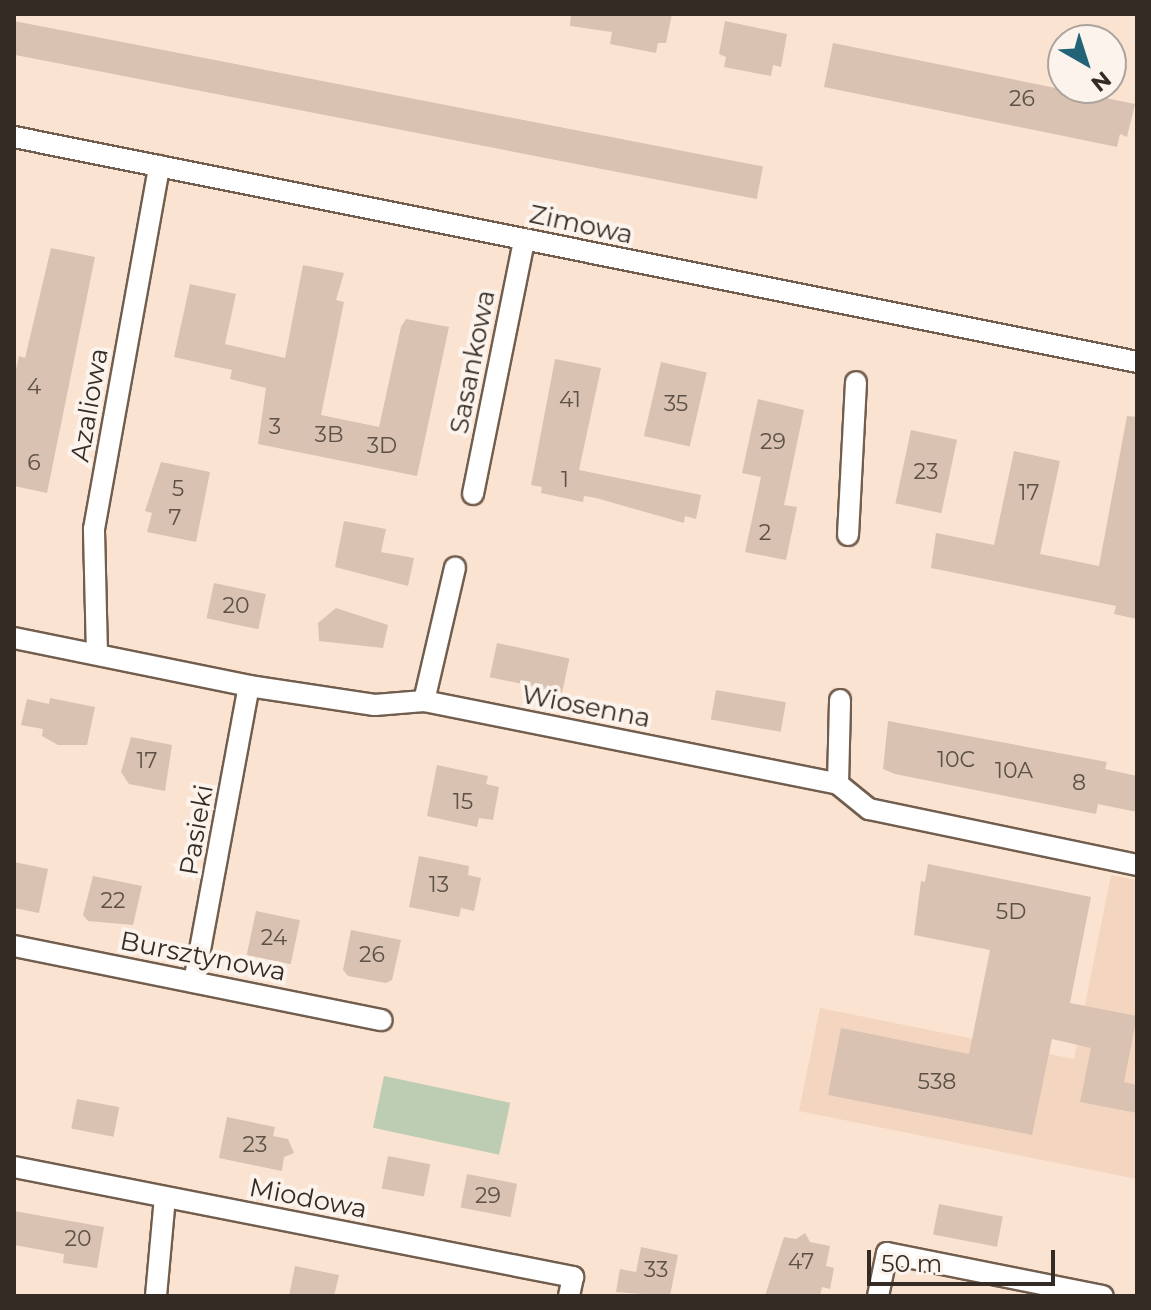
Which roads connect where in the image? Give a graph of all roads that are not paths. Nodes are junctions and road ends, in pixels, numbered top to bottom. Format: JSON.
{"nodes":[{"id":1,"x":14,"y":137,"type":"edge"},
{"id":2,"x":159,"y":166,"type":"junction"},
{"id":3,"x":524,"y":240,"type":"junction"},
{"id":4,"x":1137,"y":362,"type":"edge"},
{"id":5,"x":856,"y":382,"type":"dead end"},
{"id":6,"x":473,"y":494,"type":"dead end"},
{"id":7,"x":848,"y":535,"type":"dead end"},
{"id":8,"x":455,"y":568,"type":"dead end"},
{"id":9,"x":14,"y":638,"type":"edge"},
{"id":10,"x":97,"y":654,"type":"junction"},
{"id":11,"x":249,"y":686,"type":"junction"},
{"id":12,"x":840,"y":700,"type":"dead end"},
{"id":13,"x":424,"y":701,"type":"junction"},
{"id":14,"x":838,"y":784,"type":"junction"},
{"id":15,"x":1137,"y":865,"type":"edge"},
{"id":16,"x":14,"y":946,"type":"edge"},
{"id":17,"x":194,"y":982,"type":"junction"},
{"id":18,"x":382,"y":1020,"type":"dead end"},
{"id":19,"x":14,"y":1167,"type":"edge"},
{"id":20,"x":165,"y":1197,"type":"junction"},
{"id":21,"x":156,"y":1296,"type":"edge"},
{"id":22,"x":569,"y":1296,"type":"edge"},
{"id":23,"x":878,"y":1296,"type":"edge"},
{"id":24,"x":1103,"y":1296,"type":"edge"}],
"edges":[{"from":1,"to":2,"type":"street","name":"Zimowa"},
{"from":2,"to":3,"type":"street","name":"Zimowa"},
{"from":2,"to":10,"type":"street","name":"Azaliowa"},
{"from":3,"to":4,"type":"street","name":"Zimowa"},
{"from":3,"to":6,"type":"street","name":"Sasankowa"},
{"from":5,"to":7,"type":"street"},
{"from":8,"to":13,"type":"street"},
{"from":9,"to":10,"type":"street","name":"Wiosenna"},
{"from":10,"to":11,"type":"street","name":"Wiosenna"},
{"from":11,"to":13,"type":"street","name":"Wiosenna"},
{"from":11,"to":17,"type":"street","name":"Pasieki"},
{"from":12,"to":14,"type":"street"},
{"from":13,"to":14,"type":"street","name":"Wiosenna"},
{"from":14,"to":15,"type":"street","name":"Wiosenna"},
{"from":16,"to":17,"type":"street","name":"Bursztynowa"},
{"from":17,"to":18,"type":"street","name":"Bursztynowa"},
{"from":19,"to":20,"type":"street","name":"Miodowa"},
{"from":20,"to":21,"type":"street"},
{"from":20,"to":22,"type":"street","name":"Miodowa"},
{"from":23,"to":24,"type":"street"}]}
